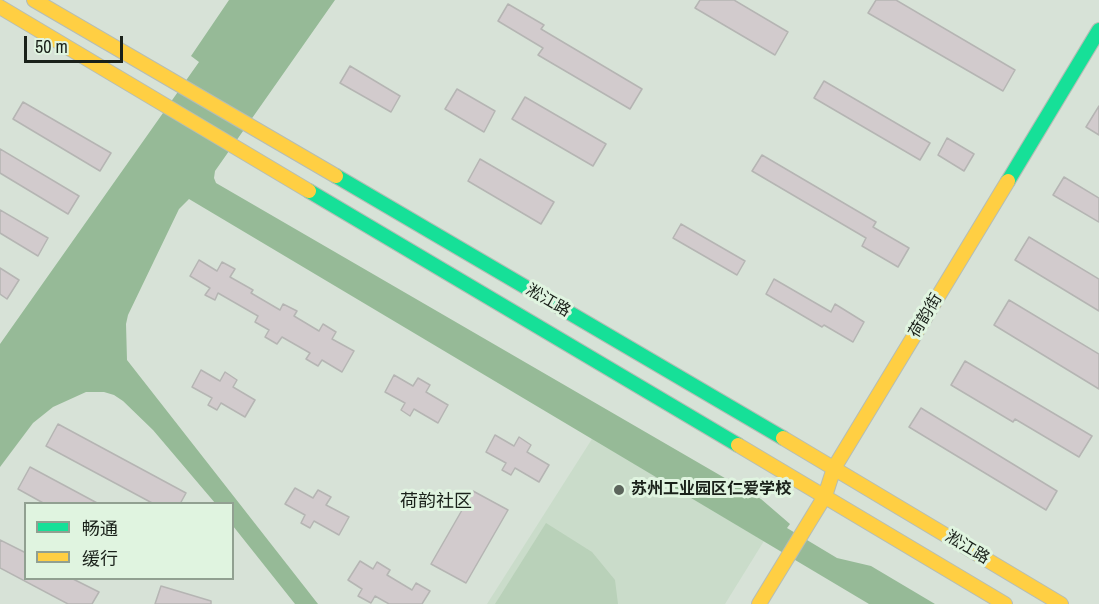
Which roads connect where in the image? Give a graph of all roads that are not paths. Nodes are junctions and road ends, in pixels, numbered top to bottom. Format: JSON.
{"nodes":[{"id":1,"x":34,"y":0,"type":"edge"},
{"id":2,"x":0,"y":7,"type":"edge"},
{"id":3,"x":1099,"y":30,"type":"edge"},
{"id":4,"x":834,"y":468,"type":"junction"},
{"id":5,"x":825,"y":496,"type":"junction"},
{"id":6,"x":759,"y":604,"type":"edge"},
{"id":7,"x":1005,"y":604,"type":"edge"},
{"id":8,"x":1061,"y":604,"type":"edge"}],
"edges":[{"from":1,"to":4,"type":"main road","name":"淞江路"},
{"from":2,"to":5,"type":"main road","name":"淞江路"},
{"from":3,"to":4,"type":"main road","name":"荷韵街"},
{"from":4,"to":5,"type":"main road","name":"荷韵街"},
{"from":4,"to":8,"type":"main road","name":"淞江路"},
{"from":5,"to":6,"type":"main road","name":"荷韵街"},
{"from":5,"to":7,"type":"main road","name":"淞江路"}]}
